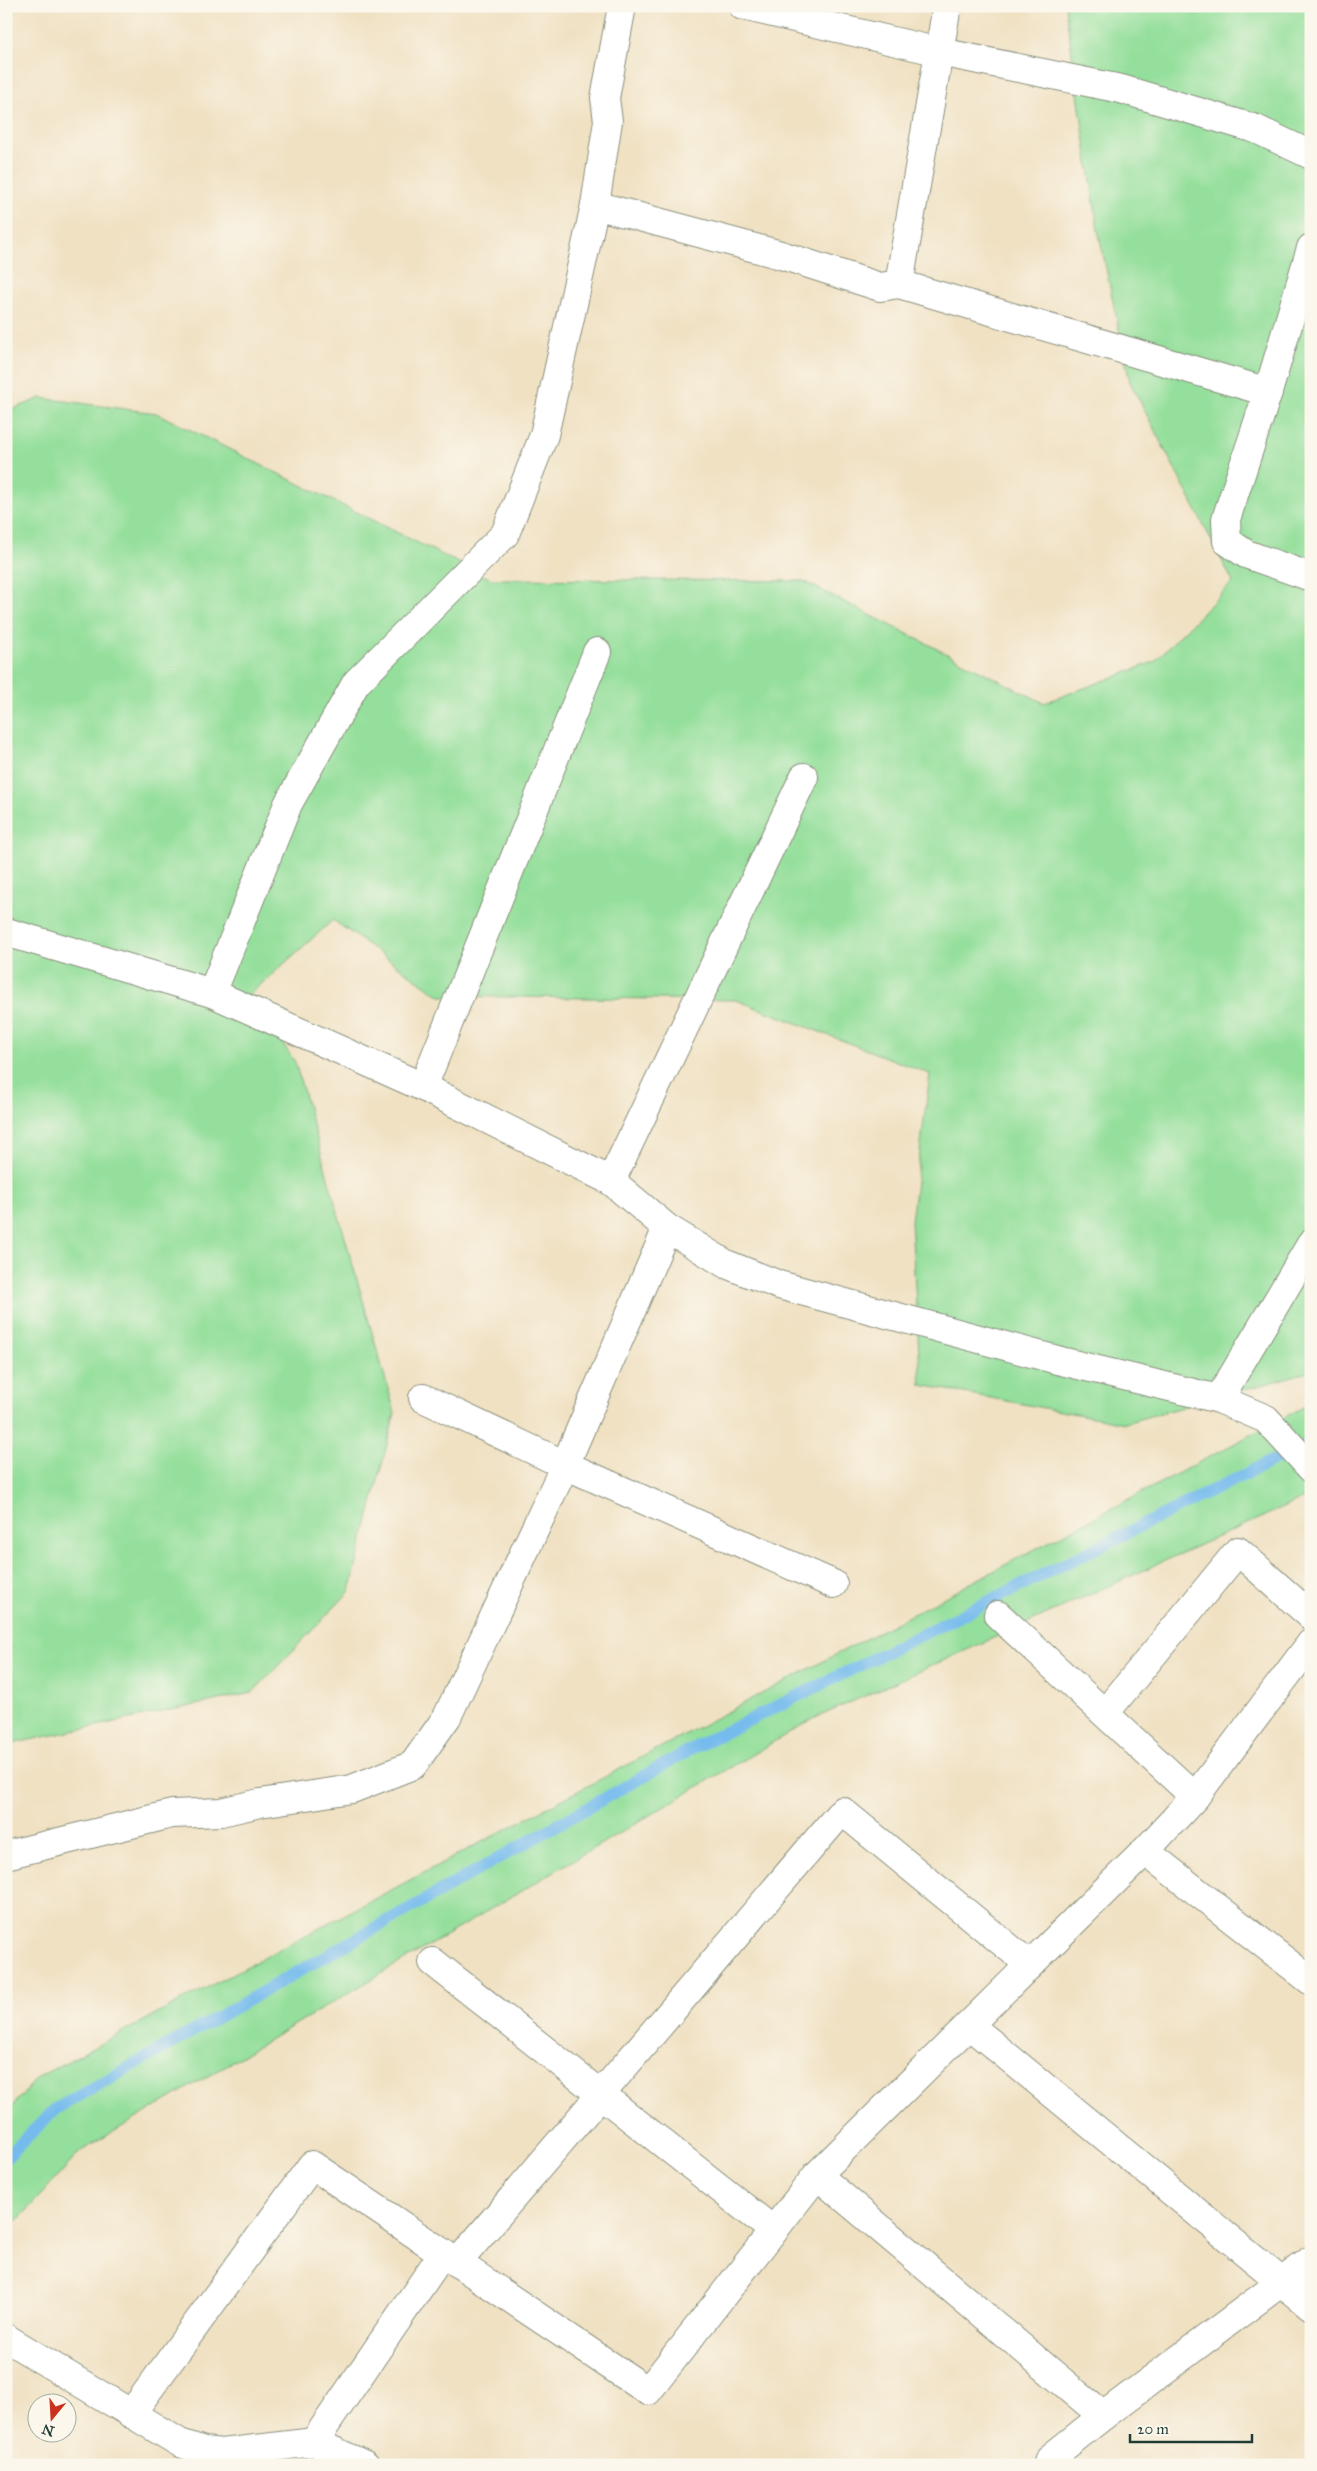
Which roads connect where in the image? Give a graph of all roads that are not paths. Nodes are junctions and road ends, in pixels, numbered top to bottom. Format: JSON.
{"nodes":[{"id":1,"x":622,"y":6,"type":"edge"},
{"id":2,"x":743,"y":6,"type":"edge"},
{"id":3,"x":947,"y":6,"type":"edge"},
{"id":4,"x":940,"y":52,"type":"junction"},
{"id":5,"x":1311,"y":155,"type":"edge"},
{"id":6,"x":594,"y":205,"type":"junction"},
{"id":7,"x":1311,"y":248,"type":"edge"},
{"id":8,"x":899,"y":284,"type":"junction"},
{"id":9,"x":1268,"y":392,"type":"junction"},
{"id":10,"x":1311,"y":577,"type":"edge"},
{"id":11,"x":597,"y":652,"type":"dead end"},
{"id":12,"x":804,"y":777,"type":"dead end"},
{"id":13,"x":6,"y":932,"type":"edge"},
{"id":14,"x":212,"y":993,"type":"junction"},
{"id":15,"x":422,"y":1087,"type":"junction"},
{"id":16,"x":611,"y":1181,"type":"junction"},
{"id":17,"x":668,"y":1228,"type":"junction"},
{"id":18,"x":1311,"y":1244,"type":"edge"},
{"id":19,"x":423,"y":1398,"type":"dead end"},
{"id":20,"x":1219,"y":1399,"type":"junction"},
{"id":21,"x":565,"y":1465,"type":"junction"},
{"id":22,"x":1311,"y":1468,"type":"edge"},
{"id":23,"x":833,"y":1584,"type":"dead end"},
{"id":24,"x":998,"y":1615,"type":"dead end"},
{"id":25,"x":1311,"y":1616,"type":"edge"},
{"id":26,"x":1311,"y":1643,"type":"edge"},
{"id":27,"x":1105,"y":1713,"type":"junction"},
{"id":28,"x":1195,"y":1797,"type":"junction"},
{"id":29,"x":1145,"y":1851,"type":"junction"},
{"id":30,"x":6,"y":1855,"type":"edge"},
{"id":31,"x":433,"y":1962,"type":"dead end"},
{"id":32,"x":1030,"y":1964,"type":"junction"},
{"id":33,"x":1311,"y":1982,"type":"edge"},
{"id":34,"x":970,"y":2025,"type":"junction"},
{"id":35,"x":601,"y":2095,"type":"junction"},
{"id":36,"x":817,"y":2175,"type":"junction"},
{"id":37,"x":774,"y":2231,"type":"junction"},
{"id":38,"x":450,"y":2258,"type":"junction"},
{"id":39,"x":1311,"y":2260,"type":"edge"},
{"id":40,"x":1281,"y":2284,"type":"junction"},
{"id":41,"x":1311,"y":2306,"type":"edge"},
{"id":42,"x":6,"y":2338,"type":"edge"},
{"id":43,"x":131,"y":2414,"type":"junction"},
{"id":44,"x":1103,"y":2416,"type":"junction"},
{"id":45,"x":314,"y":2442,"type":"junction"},
{"id":46,"x":365,"y":2465,"type":"edge"},
{"id":47,"x":1047,"y":2465,"type":"edge"}],
"edges":[{"from":1,"to":6,"type":"street"},
{"from":2,"to":4,"type":"street"},
{"from":3,"to":4,"type":"street"},
{"from":4,"to":5,"type":"street"},
{"from":4,"to":8,"type":"street"},
{"from":6,"to":8,"type":"street"},
{"from":6,"to":14,"type":"street"},
{"from":7,"to":9,"type":"street"},
{"from":8,"to":9,"type":"street"},
{"from":9,"to":10,"type":"street"},
{"from":11,"to":15,"type":"street"},
{"from":12,"to":16,"type":"street"},
{"from":13,"to":14,"type":"street"},
{"from":14,"to":15,"type":"street"},
{"from":15,"to":16,"type":"street"},
{"from":16,"to":17,"type":"street"},
{"from":17,"to":20,"type":"street"},
{"from":17,"to":21,"type":"street"},
{"from":18,"to":20,"type":"street"},
{"from":19,"to":21,"type":"street"},
{"from":20,"to":22,"type":"street"},
{"from":21,"to":23,"type":"street"},
{"from":21,"to":30,"type":"street"},
{"from":24,"to":27,"type":"street"},
{"from":25,"to":27,"type":"street"},
{"from":26,"to":28,"type":"street"},
{"from":27,"to":28,"type":"street"},
{"from":28,"to":29,"type":"street"},
{"from":29,"to":32,"type":"street"},
{"from":29,"to":33,"type":"street"},
{"from":31,"to":35,"type":"street"},
{"from":32,"to":34,"type":"street"},
{"from":32,"to":35,"type":"street"},
{"from":34,"to":36,"type":"street"},
{"from":34,"to":40,"type":"street"},
{"from":35,"to":37,"type":"street"},
{"from":35,"to":38,"type":"street"},
{"from":36,"to":37,"type":"street"},
{"from":36,"to":44,"type":"street"},
{"from":37,"to":38,"type":"street"},
{"from":38,"to":43,"type":"street"},
{"from":38,"to":45,"type":"street"},
{"from":39,"to":40,"type":"street"},
{"from":40,"to":41,"type":"street"},
{"from":40,"to":44,"type":"street"},
{"from":42,"to":43,"type":"street"},
{"from":43,"to":45,"type":"street"},
{"from":44,"to":47,"type":"street"},
{"from":45,"to":46,"type":"street"}]}
